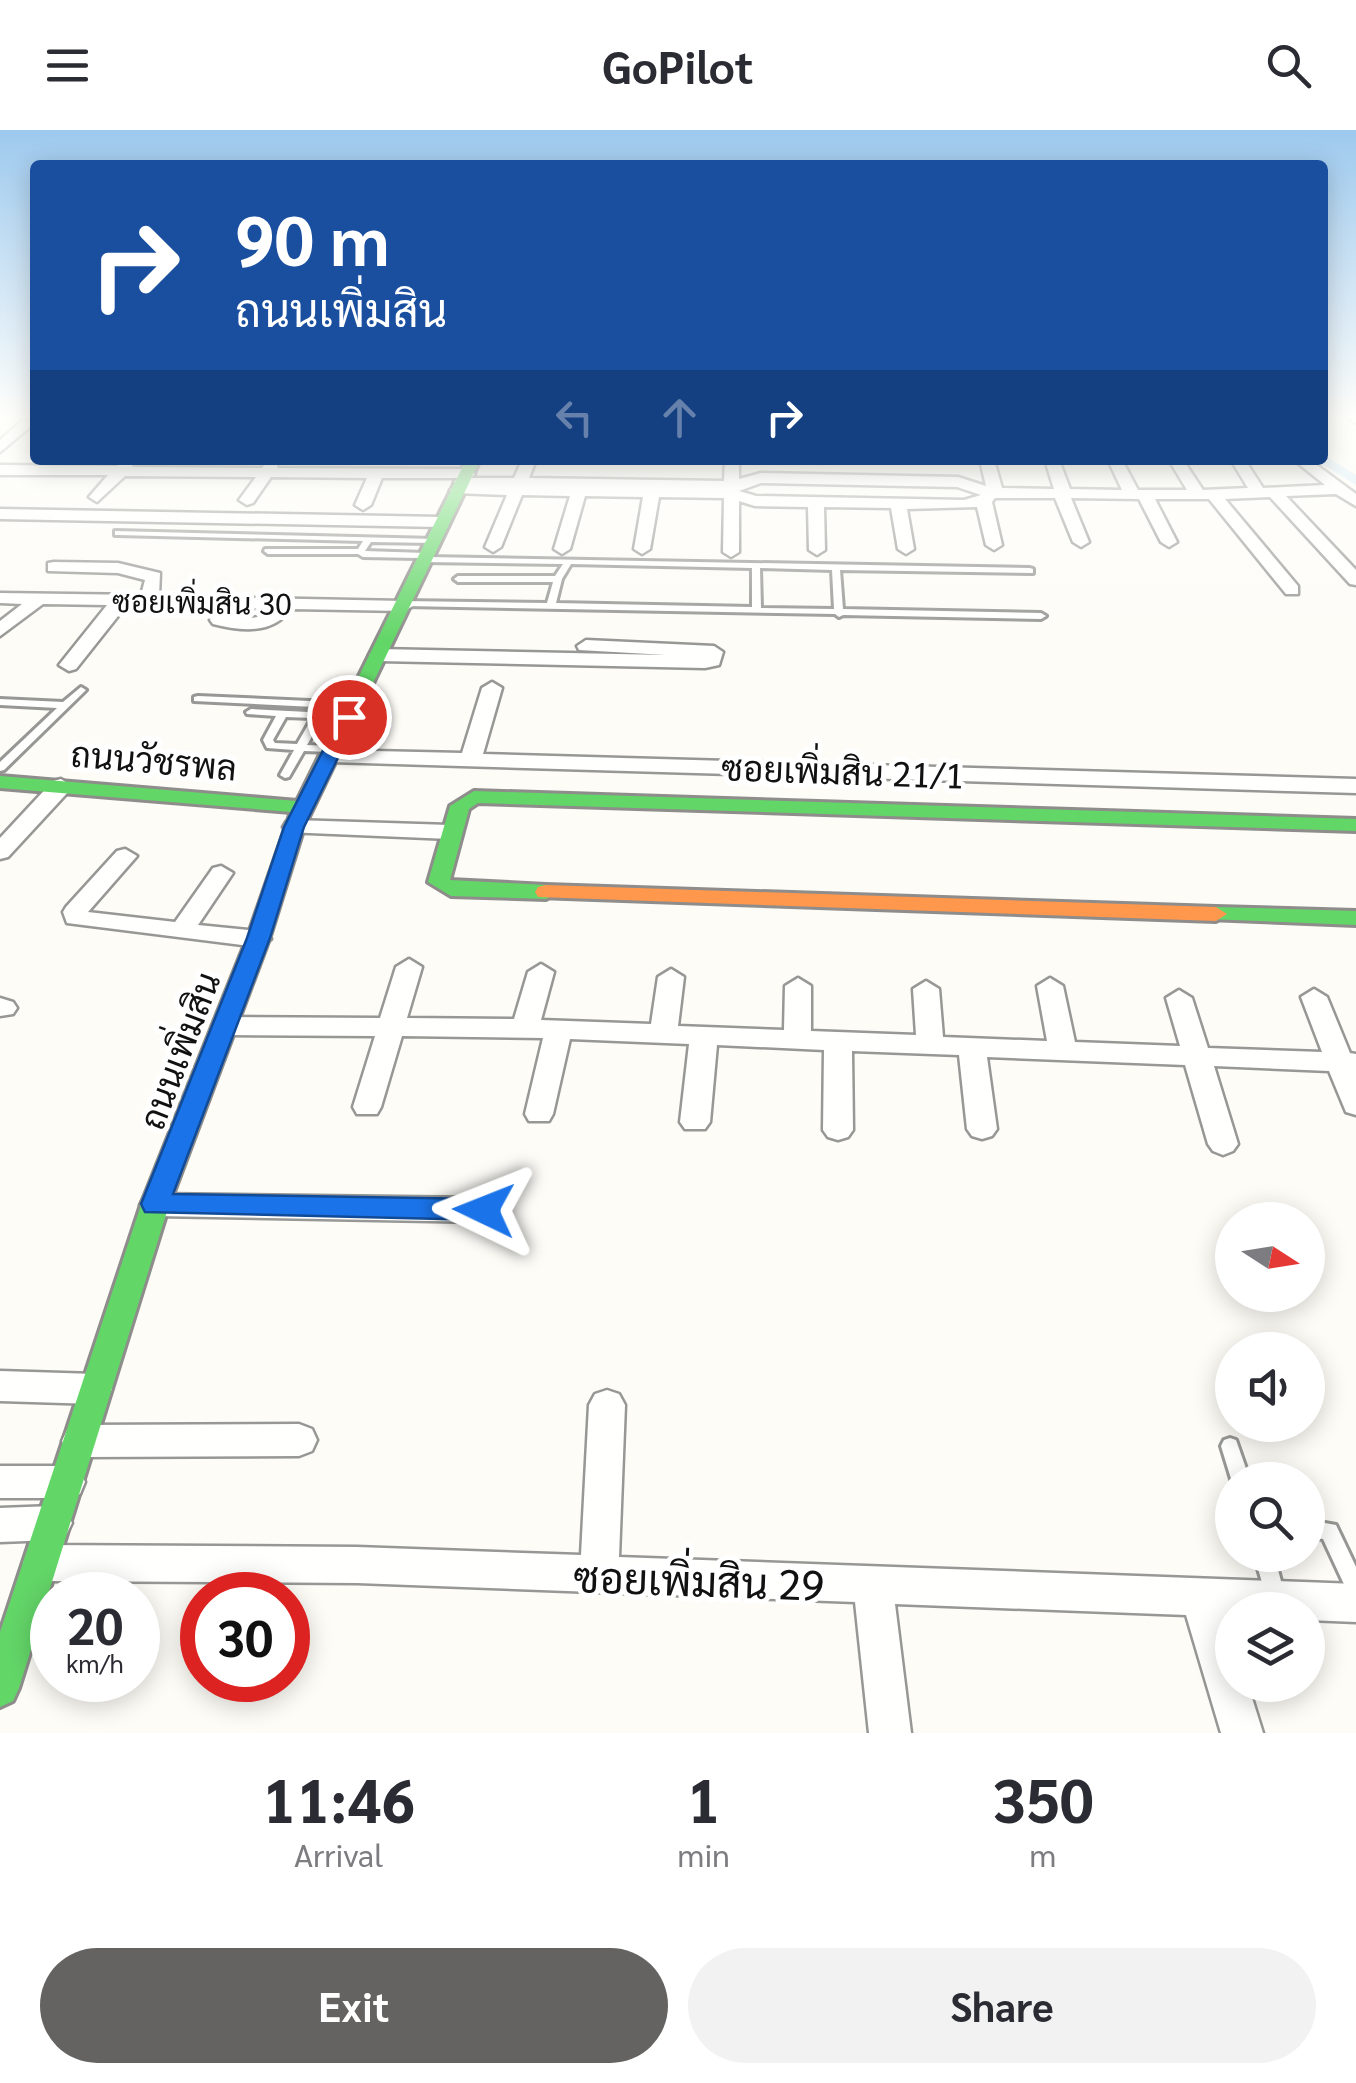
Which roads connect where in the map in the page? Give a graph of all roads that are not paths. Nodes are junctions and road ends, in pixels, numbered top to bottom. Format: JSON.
{"nodes":[{"id":1,"x":103,"y":490,"type":"edge"},
{"id":2,"x":255,"y":490,"type":"edge"},
{"id":3,"x":369,"y":490,"type":"edge"},
{"id":4,"x":458,"y":490,"type":"edge"},
{"id":5,"x":516,"y":490,"type":"edge"},
{"id":6,"x":586,"y":490,"type":"edge"},
{"id":7,"x":658,"y":490,"type":"edge"},
{"id":8,"x":730,"y":490,"type":"joint"},
{"id":9,"x":979,"y":490,"type":"edge"},
{"id":10,"x":989,"y":490,"type":"edge"},
{"id":11,"x":1062,"y":490,"type":"edge"},
{"id":12,"x":1135,"y":490,"type":"edge"},
{"id":13,"x":1202,"y":490,"type":"edge"},
{"id":14,"x":1321,"y":490,"type":"edge"},
{"id":15,"x":1267,"y":492,"type":"junction"},
{"id":16,"x":1063,"y":494,"type":"junction"},
{"id":17,"x":1139,"y":495,"type":"junction"},
{"id":18,"x":1206,"y":495,"type":"junction"},
{"id":19,"x":97,"y":496,"type":"dead end"},
{"id":20,"x":990,"y":496,"type":"junction"},
{"id":21,"x":248,"y":500,"type":"dead end"},
{"id":22,"x":816,"y":502,"type":"junction"},
{"id":23,"x":898,"y":503,"type":"junction"},
{"id":24,"x":363,"y":504,"type":"dead end"},
{"id":25,"x":0,"y":514,"type":"edge"},
{"id":26,"x":118,"y":533,"type":"dead end"},
{"id":27,"x":368,"y":539,"type":"junction"},
{"id":28,"x":1080,"y":542,"type":"dead end"},
{"id":29,"x":1170,"y":542,"type":"dead end"},
{"id":30,"x":431,"y":544,"type":"junction"},
{"id":31,"x":994,"y":545,"type":"dead end"},
{"id":32,"x":492,"y":547,"type":"dead end"},
{"id":33,"x":642,"y":549,"type":"dead end"},
{"id":34,"x":906,"y":549,"type":"dead end"},
{"id":35,"x":817,"y":550,"type":"dead end"},
{"id":36,"x":268,"y":551,"type":"dead end"},
{"id":37,"x":360,"y":552,"type":"junction"},
{"id":38,"x":731,"y":552,"type":"dead end"},
{"id":39,"x":565,"y":556,"type":"junction"},
{"id":40,"x":54,"y":566,"type":"dead end"},
{"id":41,"x":756,"y":568,"type":"junction"},
{"id":42,"x":836,"y":569,"type":"junction"},
{"id":43,"x":1030,"y":571,"type":"dead end"},
{"id":44,"x":458,"y":579,"type":"dead end"},
{"id":45,"x":558,"y":580,"type":"junction"},
{"id":46,"x":1356,"y":580,"type":"edge"},
{"id":47,"x":1292,"y":590,"type":"dead end"},
{"id":48,"x":0,"y":598,"type":"edge"},
{"id":49,"x":40,"y":598,"type":"junction"},
{"id":50,"x":150,"y":599,"type":"junction"},
{"id":51,"x":121,"y":600,"type":"junction"},
{"id":52,"x":405,"y":604,"type":"junction"},
{"id":53,"x":551,"y":606,"type":"junction"},
{"id":54,"x":756,"y":610,"type":"junction"},
{"id":55,"x":839,"y":614,"type":"junction"},
{"id":56,"x":1042,"y":616,"type":"dead end"},
{"id":57,"x":0,"y":630,"type":"edge"},
{"id":58,"x":586,"y":646,"type":"dead end"},
{"id":59,"x":379,"y":655,"type":"junction"},
{"id":60,"x":68,"y":665,"type":"dead end"},
{"id":61,"x":492,"y":688,"type":"dead end"},
{"id":62,"x":81,"y":690,"type":"dead end"},
{"id":63,"x":198,"y":699,"type":"dead end"},
{"id":64,"x":0,"y":702,"type":"edge"},
{"id":65,"x":65,"y":705,"type":"junction"},
{"id":66,"x":251,"y":712,"type":"dead end"},
{"id":67,"x":352,"y":712,"type":"junction"},
{"id":68,"x":282,"y":714,"type":"junction"},
{"id":69,"x":319,"y":715,"type":"junction"},
{"id":70,"x":300,"y":749,"type":"junction"},
{"id":71,"x":332,"y":752,"type":"junction"},
{"id":72,"x":471,"y":759,"type":"junction"},
{"id":73,"x":0,"y":768,"type":"edge"},
{"id":74,"x":285,"y":775,"type":"dead end"},
{"id":75,"x":0,"y":782,"type":"edge"},
{"id":76,"x":62,"y":786,"type":"junction"},
{"id":77,"x":1356,"y":786,"type":"edge"},
{"id":78,"x":298,"y":817,"type":"junction"},
{"id":79,"x":1356,"y":825,"type":"edge"},
{"id":80,"x":450,"y":832,"type":"junction"},
{"id":81,"x":0,"y":852,"type":"edge"},
{"id":82,"x":125,"y":856,"type":"dead end"},
{"id":83,"x":220,"y":873,"type":"dead end"},
{"id":84,"x":1356,"y":918,"type":"edge"},
{"id":85,"x":181,"y":931,"type":"junction"},
{"id":86,"x":258,"y":938,"type":"junction"},
{"id":87,"x":409,"y":967,"type":"dead end"},
{"id":88,"x":542,"y":972,"type":"dead end"},
{"id":89,"x":671,"y":977,"type":"dead end"},
{"id":90,"x":798,"y":986,"type":"dead end"},
{"id":91,"x":1050,"y":986,"type":"dead end"},
{"id":92,"x":926,"y":989,"type":"dead end"},
{"id":93,"x":1314,"y":996,"type":"dead end"},
{"id":94,"x":1179,"y":998,"type":"dead end"},
{"id":95,"x":392,"y":1024,"type":"junction"},
{"id":96,"x":226,"y":1026,"type":"junction"},
{"id":97,"x":526,"y":1028,"type":"junction"},
{"id":98,"x":559,"y":1029,"type":"junction"},
{"id":99,"x":662,"y":1033,"type":"junction"},
{"id":100,"x":704,"y":1035,"type":"junction"},
{"id":101,"x":797,"y":1039,"type":"junction"},
{"id":102,"x":838,"y":1041,"type":"junction"},
{"id":103,"x":930,"y":1045,"type":"junction"},
{"id":104,"x":972,"y":1046,"type":"junction"},
{"id":105,"x":1063,"y":1050,"type":"junction"},
{"id":106,"x":1197,"y":1056,"type":"junction"},
{"id":107,"x":1348,"y":1062,"type":"edge"},
{"id":108,"x":1356,"y":1105,"type":"edge"},
{"id":109,"x":367,"y":1107,"type":"dead end"},
{"id":110,"x":538,"y":1114,"type":"dead end"},
{"id":111,"x":695,"y":1122,"type":"dead end"},
{"id":112,"x":982,"y":1129,"type":"dead end"},
{"id":113,"x":838,"y":1130,"type":"dead end"},
{"id":114,"x":1223,"y":1144,"type":"dead end"},
{"id":115,"x":155,"y":1204,"type":"junction"},
{"id":116,"x":484,"y":1210,"type":"dead end"},
{"id":117,"x":0,"y":1386,"type":"edge"},
{"id":118,"x":95,"y":1389,"type":"junction"},
{"id":119,"x":607,"y":1405,"type":"dead end"},
{"id":120,"x":80,"y":1440,"type":"junction"},
{"id":121,"x":299,"y":1440,"type":"dead end"},
{"id":122,"x":1230,"y":1446,"type":"dead end"},
{"id":123,"x":1235,"y":1462,"type":"edge"},
{"id":124,"x":0,"y":1482,"type":"edge"},
{"id":125,"x":67,"y":1482,"type":"junction"},
{"id":126,"x":53,"y":1523,"type":"junction"},
{"id":127,"x":0,"y":1525,"type":"edge"},
{"id":128,"x":1325,"y":1531,"type":"edge"},
{"id":129,"x":42,"y":1563,"type":"junction"},
{"id":130,"x":599,"y":1575,"type":"junction"},
{"id":131,"x":873,"y":1586,"type":"junction"},
{"id":132,"x":1356,"y":1588,"type":"edge"},
{"id":133,"x":1202,"y":1598,"type":"junction"},
{"id":134,"x":1215,"y":1599,"type":"edge"},
{"id":135,"x":1325,"y":1603,"type":"edge"},
{"id":136,"x":1356,"y":1604,"type":"edge"},
{"id":137,"x":0,"y":1688,"type":"edge"},
{"id":138,"x":890,"y":1733,"type":"edge"},
{"id":139,"x":1242,"y":1733,"type":"edge"}],
"edges":[{"from":1,"to":19,"type":"street"},
{"from":2,"to":21,"type":"street"},
{"from":3,"to":24,"type":"street"},
{"from":4,"to":30,"type":"street","name":"ถนนเพิ่มสิน"},
{"from":5,"to":32,"type":"street"},
{"from":6,"to":39,"type":"street"},
{"from":7,"to":33,"type":"street"},
{"from":8,"to":22,"type":"street"},
{"from":8,"to":38,"type":"street"},
{"from":9,"to":20,"type":"street"},
{"from":10,"to":20,"type":"street"},
{"from":11,"to":16,"type":"street"},
{"from":12,"to":17,"type":"street"},
{"from":13,"to":18,"type":"street"},
{"from":14,"to":15,"type":"street"},
{"from":15,"to":18,"type":"street"},
{"from":15,"to":46,"type":"street"},
{"from":16,"to":17,"type":"street"},
{"from":16,"to":20,"type":"street"},
{"from":16,"to":28,"type":"street"},
{"from":17,"to":18,"type":"street"},
{"from":17,"to":29,"type":"street"},
{"from":18,"to":47,"type":"street"},
{"from":20,"to":23,"type":"street"},
{"from":20,"to":31,"type":"street"},
{"from":22,"to":23,"type":"street"},
{"from":22,"to":35,"type":"street"},
{"from":23,"to":34,"type":"street"},
{"from":25,"to":30,"type":"street"},
{"from":26,"to":27,"type":"lane"},
{"from":27,"to":30,"type":"lane"},
{"from":27,"to":37,"type":"lane"},
{"from":30,"to":37,"type":"lane"},
{"from":30,"to":39,"type":"lane"},
{"from":30,"to":52,"type":"street","name":"ถนนเพิ่มสิน"},
{"from":36,"to":37,"type":"lane"},
{"from":39,"to":41,"type":"lane"},
{"from":39,"to":45,"type":"lane"},
{"from":40,"to":50,"type":"street"},
{"from":41,"to":42,"type":"lane"},
{"from":41,"to":54,"type":"lane"},
{"from":42,"to":43,"type":"lane"},
{"from":42,"to":55,"type":"lane"},
{"from":44,"to":45,"type":"lane"},
{"from":45,"to":53,"type":"lane"},
{"from":48,"to":49,"type":"street","name":"ซอยเพิ่มสิน 30"},
{"from":49,"to":51,"type":"street","name":"ซอยเพิ่มสิน 30"},
{"from":49,"to":57,"type":"street"},
{"from":50,"to":51,"type":"street","name":"ซอยเพิ่มสิน 30"},
{"from":50,"to":52,"type":"street","name":"ซอยเพิ่มสิน 30"},
{"from":51,"to":60,"type":"street"},
{"from":52,"to":53,"type":"lane"},
{"from":52,"to":59,"type":"street","name":"ถนนเพิ่มสิน"},
{"from":53,"to":54,"type":"lane"},
{"from":54,"to":55,"type":"lane"},
{"from":55,"to":56,"type":"lane"},
{"from":58,"to":59,"type":"street"},
{"from":59,"to":67,"type":"street","name":"ถนนเพิ่มสิน"},
{"from":61,"to":72,"type":"street"},
{"from":62,"to":65,"type":"lane"},
{"from":63,"to":67,"type":"lane"},
{"from":64,"to":65,"type":"lane"},
{"from":65,"to":73,"type":"lane"},
{"from":66,"to":68,"type":"lane"},
{"from":67,"to":69,"type":"lane"},
{"from":67,"to":71,"type":"street","name":"ถนนเพิ่มสิน"},
{"from":68,"to":69,"type":"lane"},
{"from":68,"to":70,"type":"lane"},
{"from":69,"to":70,"type":"lane"},
{"from":70,"to":71,"type":"lane"},
{"from":70,"to":74,"type":"lane"},
{"from":71,"to":72,"type":"street","name":"ซอยเพิ่มสิน 21/1"},
{"from":71,"to":78,"type":"street","name":"ถนนเพิ่มสิน"},
{"from":72,"to":77,"type":"street","name":"ซอยเพิ่มสิน 21/1"},
{"from":75,"to":76,"type":"street","name":"ถนนวัชรพล"},
{"from":76,"to":78,"type":"street","name":"ถนนวัชรพล"},
{"from":76,"to":81,"type":"street"},
{"from":78,"to":80,"type":"street"},
{"from":78,"to":86,"type":"street","name":"ถนนเพิ่มสิน"},
{"from":79,"to":80,"type":"street"},
{"from":80,"to":84,"type":"street"},
{"from":82,"to":85,"type":"street"},
{"from":83,"to":85,"type":"street"},
{"from":85,"to":86,"type":"street"},
{"from":86,"to":96,"type":"street","name":"ถนนเพิ่มสิน"},
{"from":87,"to":95,"type":"street"},
{"from":88,"to":97,"type":"street"},
{"from":89,"to":99,"type":"street"},
{"from":90,"to":101,"type":"street"},
{"from":91,"to":105,"type":"street"},
{"from":92,"to":103,"type":"street"},
{"from":93,"to":107,"type":"street"},
{"from":94,"to":106,"type":"street"},
{"from":95,"to":96,"type":"street"},
{"from":95,"to":97,"type":"street"},
{"from":95,"to":109,"type":"street"},
{"from":96,"to":115,"type":"street","name":"ถนนเพิ่มสิน"},
{"from":97,"to":98,"type":"street"},
{"from":98,"to":99,"type":"street"},
{"from":98,"to":110,"type":"street"},
{"from":99,"to":100,"type":"street"},
{"from":100,"to":101,"type":"street"},
{"from":100,"to":111,"type":"street"},
{"from":101,"to":102,"type":"street"},
{"from":102,"to":103,"type":"street"},
{"from":102,"to":113,"type":"street"},
{"from":103,"to":104,"type":"street"},
{"from":104,"to":105,"type":"street"},
{"from":104,"to":112,"type":"street"},
{"from":105,"to":106,"type":"street"},
{"from":106,"to":107,"type":"street"},
{"from":106,"to":114,"type":"street"},
{"from":107,"to":108,"type":"street"},
{"from":115,"to":116,"type":"street"},
{"from":115,"to":118,"type":"street","name":"ถนนเพิ่มสิน"},
{"from":117,"to":118,"type":"street"},
{"from":118,"to":120,"type":"street","name":"ถนนเพิ่มสิน"},
{"from":119,"to":130,"type":"street"},
{"from":120,"to":121,"type":"street"},
{"from":120,"to":125,"type":"street","name":"ถนนเพิ่มสิน"},
{"from":122,"to":123,"type":"lane"},
{"from":124,"to":125,"type":"street"},
{"from":125,"to":126,"type":"street","name":"ถนนเพิ่มสิน"},
{"from":126,"to":127,"type":"street"},
{"from":126,"to":129,"type":"street","name":"ถนนเพิ่มสิน"},
{"from":128,"to":132,"type":"lane"},
{"from":129,"to":130,"type":"street","name":"ซอยเพิ่มสิน 29"},
{"from":129,"to":137,"type":"street","name":"ถนนเพิ่มสิน"},
{"from":130,"to":131,"type":"street","name":"ซอยเพิ่มสิน 29"},
{"from":131,"to":133,"type":"street","name":"ซอยเพิ่มสิน 29"},
{"from":131,"to":138,"type":"street"},
{"from":133,"to":134,"type":"street","name":"ซอยเพิ่มสิน 29"},
{"from":133,"to":139,"type":"street"},
{"from":135,"to":136,"type":"street","name":"ซอยเพิ่มสิน 29"}]}
